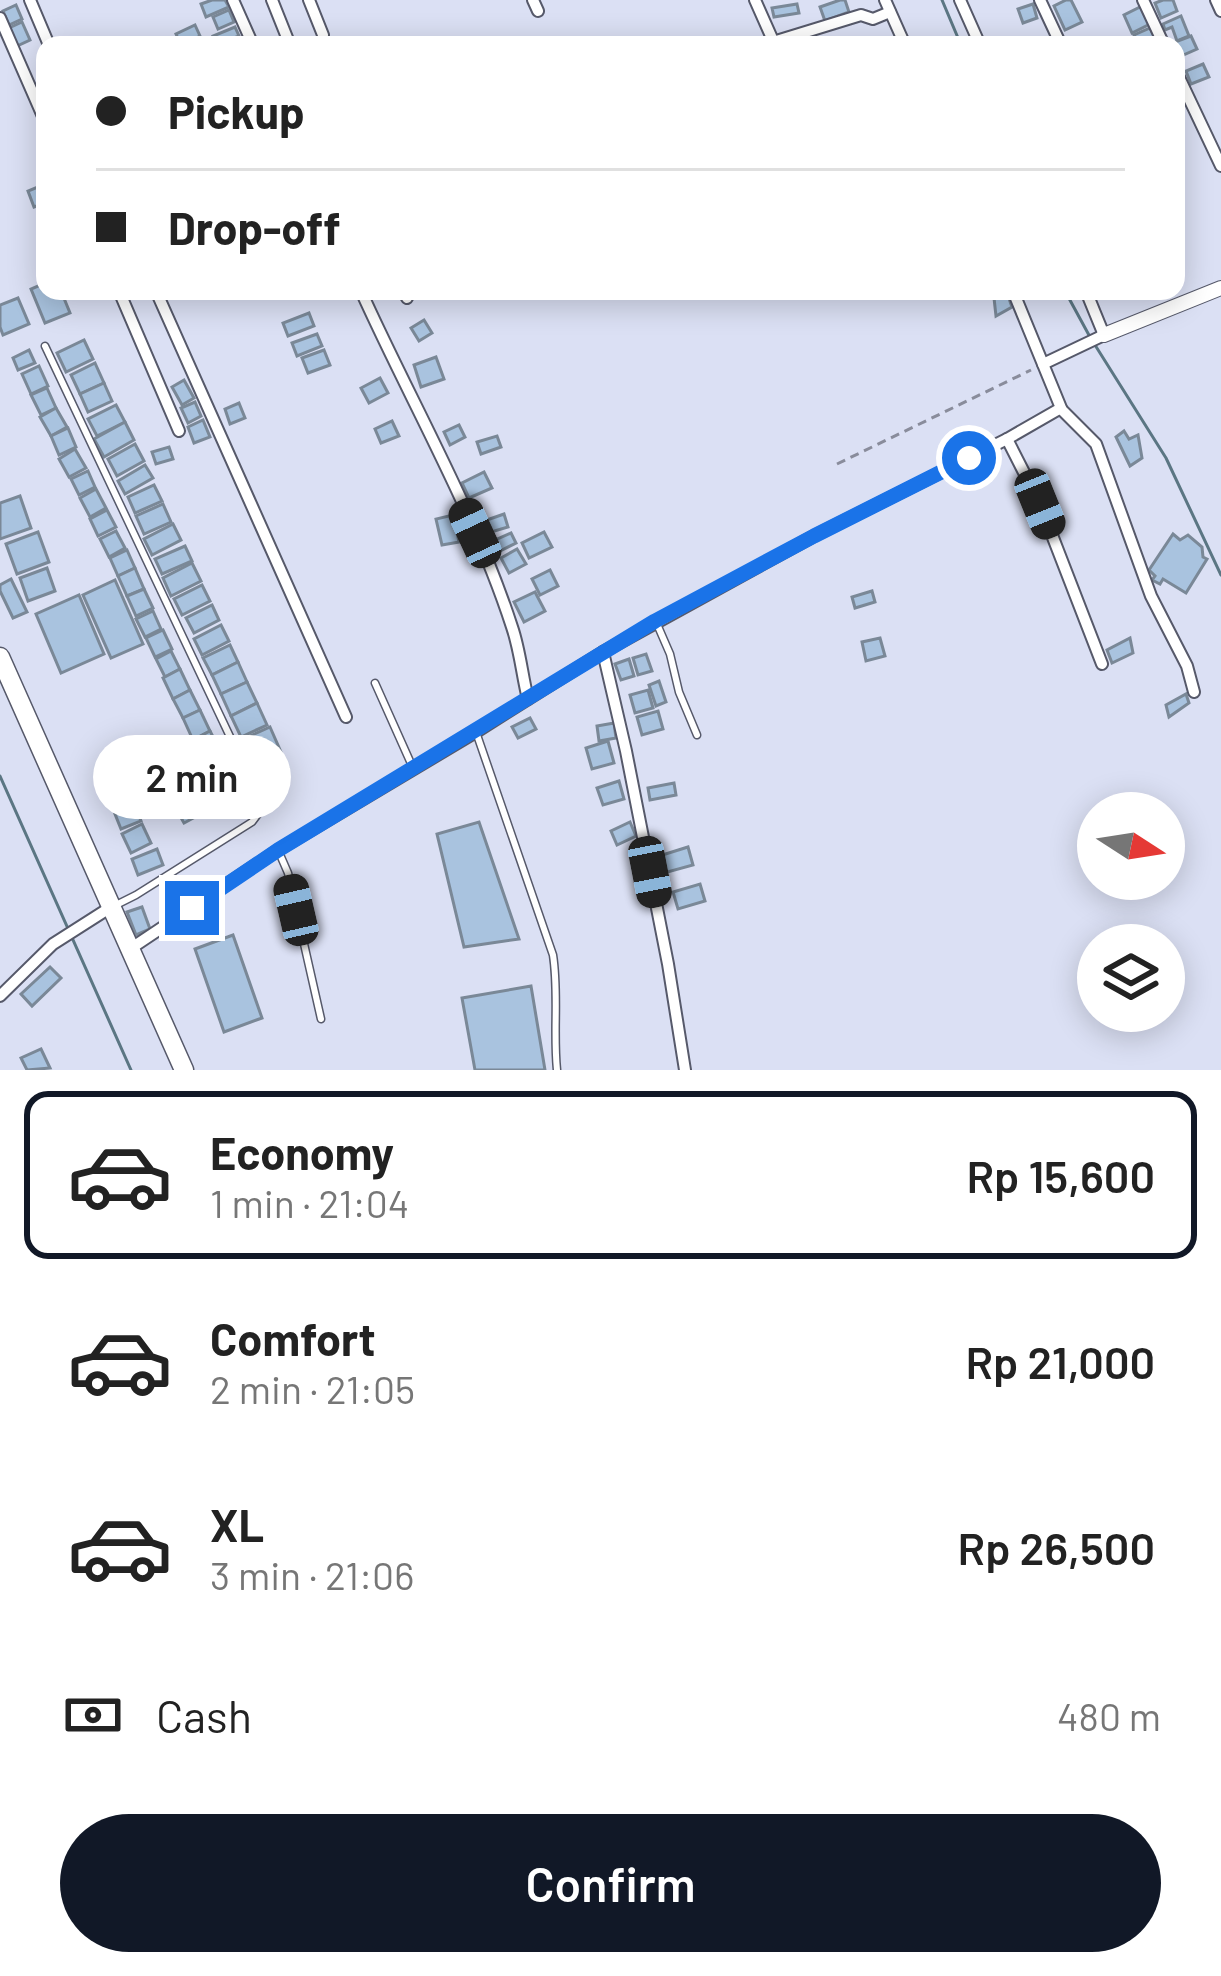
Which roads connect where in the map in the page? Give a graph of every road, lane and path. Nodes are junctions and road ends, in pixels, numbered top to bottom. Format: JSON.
{"nodes":[{"id":1,"x":30,"y":0,"type":"edge"},
{"id":2,"x":233,"y":0,"type":"edge"},
{"id":3,"x":272,"y":0,"type":"edge"},
{"id":4,"x":309,"y":0,"type":"edge"},
{"id":5,"x":755,"y":0,"type":"edge"},
{"id":6,"x":960,"y":0,"type":"edge"},
{"id":7,"x":1040,"y":0,"type":"edge"},
{"id":8,"x":1143,"y":0,"type":"edge"},
{"id":9,"x":1216,"y":0,"type":"edge"},
{"id":10,"x":888,"y":6,"type":"edge"},
{"id":11,"x":1221,"y":11,"type":"edge"},
{"id":12,"x":0,"y":18,"type":"edge"},
{"id":13,"x":322,"y":35,"type":"dead end"},
{"id":14,"x":45,"y":36,"type":"edge"},
{"id":15,"x":249,"y":36,"type":"edge"},
{"id":16,"x":286,"y":36,"type":"edge"},
{"id":17,"x":771,"y":36,"type":"edge"},
{"id":18,"x":796,"y":36,"type":"edge"},
{"id":19,"x":901,"y":36,"type":"edge"},
{"id":20,"x":976,"y":36,"type":"edge"},
{"id":21,"x":1057,"y":36,"type":"edge"},
{"id":22,"x":1159,"y":36,"type":"edge"},
{"id":23,"x":1185,"y":90,"type":"edge"},
{"id":24,"x":36,"y":101,"type":"edge"},
{"id":25,"x":1221,"y":166,"type":"edge"},
{"id":26,"x":1221,"y":288,"type":"edge"},
{"id":27,"x":122,"y":300,"type":"edge"},
{"id":28,"x":160,"y":300,"type":"edge"},
{"id":29,"x":366,"y":300,"type":"edge"},
{"id":30,"x":1017,"y":300,"type":"edge"},
{"id":31,"x":1089,"y":300,"type":"edge"},
{"id":32,"x":1101,"y":332,"type":"junction"},
{"id":33,"x":46,"y":346,"type":"dead end"},
{"id":34,"x":1043,"y":364,"type":"junction"},
{"id":35,"x":1060,"y":408,"type":"junction"},
{"id":36,"x":179,"y":431,"type":"dead end"},
{"id":37,"x":1007,"y":439,"type":"junction"},
{"id":38,"x":837,"y":464,"type":"dead end"},
{"id":39,"x":655,"y":621,"type":"junction"},
{"id":40,"x":603,"y":652,"type":"junction"},
{"id":41,"x":0,"y":657,"type":"edge"},
{"id":42,"x":1102,"y":664,"type":"dead end"},
{"id":43,"x":375,"y":683,"type":"dead end"},
{"id":44,"x":1194,"y":692,"type":"dead end"},
{"id":45,"x":528,"y":699,"type":"junction"},
{"id":46,"x":346,"y":717,"type":"dead end"},
{"id":47,"x":476,"y":732,"type":"junction"},
{"id":48,"x":697,"y":735,"type":"dead end"},
{"id":49,"x":413,"y":769,"type":"junction"},
{"id":50,"x":278,"y":850,"type":"junction"},
{"id":51,"x":111,"y":908,"type":"junction"},
{"id":52,"x":130,"y":949,"type":"junction"},
{"id":53,"x":0,"y":996,"type":"edge"},
{"id":54,"x":321,"y":1019,"type":"dead end"},
{"id":55,"x":184,"y":1070,"type":"edge"},
{"id":56,"x":557,"y":1070,"type":"edge"},
{"id":57,"x":685,"y":1070,"type":"edge"}],
"edges":[{"from":1,"to":14,"type":"street"},
{"from":2,"to":15,"type":"street"},
{"from":3,"to":16,"type":"street"},
{"from":4,"to":13,"type":"street"},
{"from":5,"to":17,"type":"street"},
{"from":6,"to":20,"type":"street"},
{"from":7,"to":21,"type":"street"},
{"from":8,"to":22,"type":"street"},
{"from":9,"to":11,"type":"street"},
{"from":10,"to":18,"type":"street"},
{"from":10,"to":19,"type":"street"},
{"from":12,"to":24,"type":"street"},
{"from":23,"to":25,"type":"street"},
{"from":26,"to":32,"type":"street"},
{"from":27,"to":36,"type":"street"},
{"from":28,"to":46,"type":"street"},
{"from":29,"to":45,"type":"street"},
{"from":30,"to":34,"type":"street"},
{"from":31,"to":32,"type":"street"},
{"from":32,"to":34,"type":"street"},
{"from":33,"to":51,"type":"lane"},
{"from":34,"to":35,"type":"street"},
{"from":34,"to":38,"type":"path"},
{"from":35,"to":37,"type":"street"},
{"from":35,"to":44,"type":"street"},
{"from":37,"to":39,"type":"street"},
{"from":37,"to":42,"type":"street"},
{"from":39,"to":40,"type":"street"},
{"from":39,"to":48,"type":"lane"},
{"from":40,"to":45,"type":"street"},
{"from":40,"to":57,"type":"street"},
{"from":41,"to":51,"type":"highway"},
{"from":43,"to":49,"type":"lane"},
{"from":45,"to":47,"type":"street"},
{"from":47,"to":49,"type":"street"},
{"from":47,"to":56,"type":"lane"},
{"from":49,"to":50,"type":"street"},
{"from":50,"to":52,"type":"street"},
{"from":50,"to":54,"type":"lane"},
{"from":51,"to":52,"type":"highway"},
{"from":51,"to":53,"type":"street"},
{"from":52,"to":55,"type":"highway"}]}
